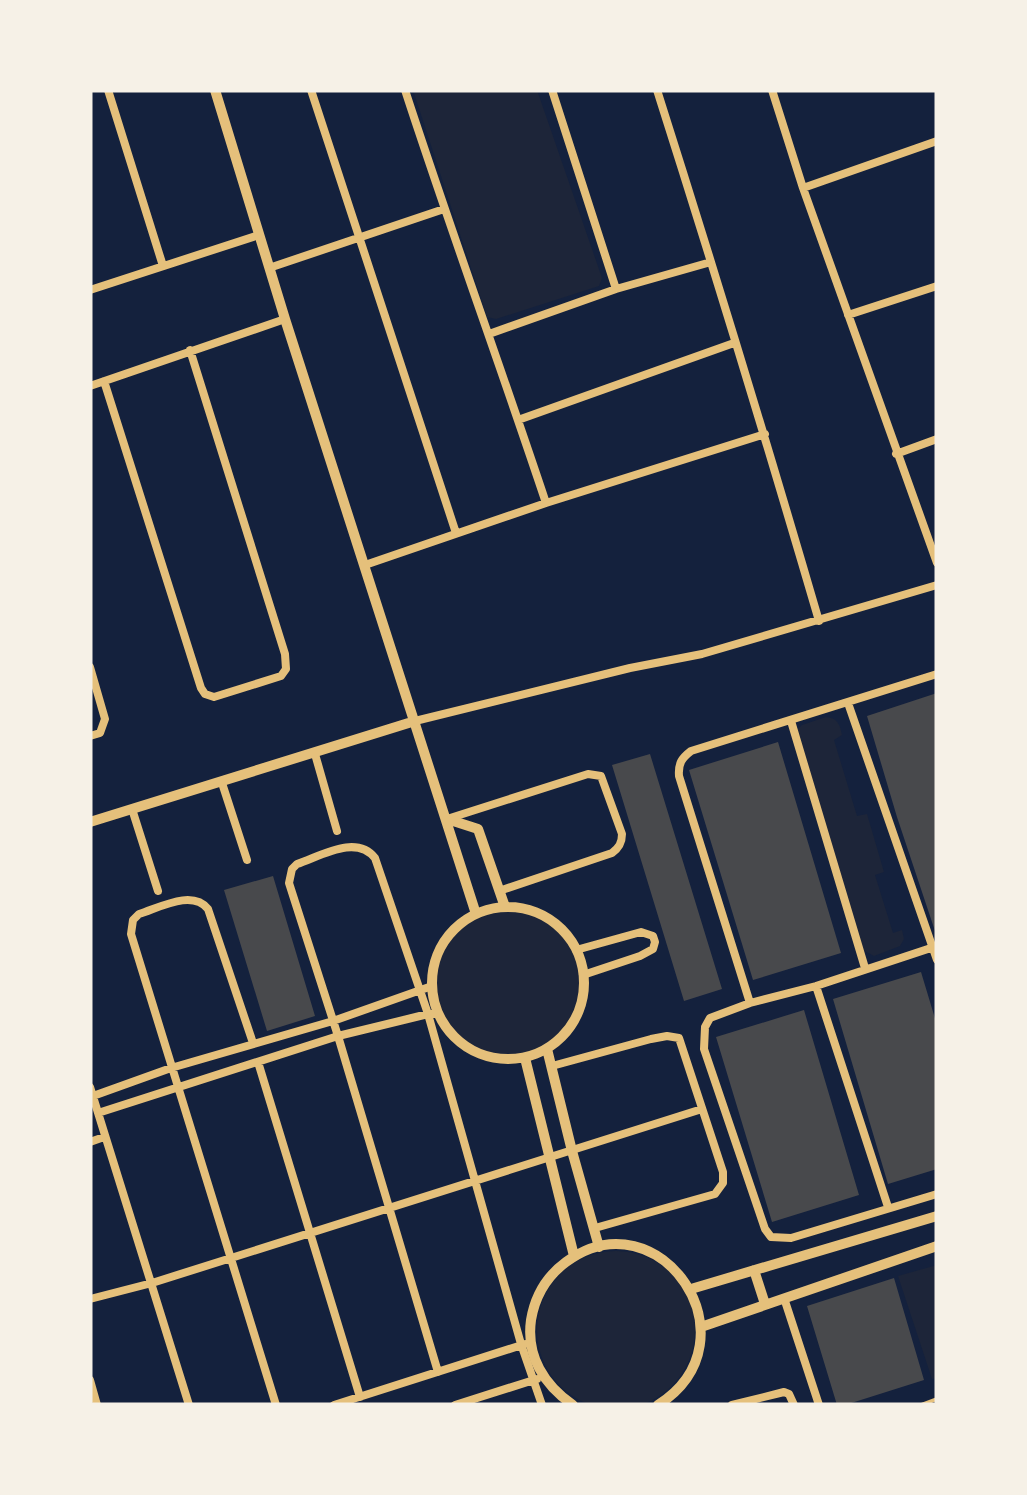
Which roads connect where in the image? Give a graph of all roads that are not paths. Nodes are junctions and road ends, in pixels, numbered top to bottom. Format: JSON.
{"nodes":[{"id":1,"x":108,"y":90,"type":"edge"},
{"id":2,"x":215,"y":90,"type":"edge"},
{"id":3,"x":310,"y":90,"type":"edge"},
{"id":4,"x":405,"y":90,"type":"edge"},
{"id":5,"x":552,"y":90,"type":"edge"},
{"id":6,"x":657,"y":90,"type":"edge"},
{"id":7,"x":772,"y":90,"type":"edge"},
{"id":8,"x":937,"y":141,"type":"edge"},
{"id":9,"x":802,"y":188,"type":"junction"},
{"id":10,"x":444,"y":209,"type":"junction"},
{"id":11,"x":260,"y":234,"type":"junction"},
{"id":12,"x":358,"y":236,"type":"junction"},
{"id":13,"x":711,"y":262,"type":"junction"},
{"id":14,"x":163,"y":266,"type":"junction"},
{"id":15,"x":269,"y":268,"type":"junction"},
{"id":16,"x":937,"y":286,"type":"edge"},
{"id":17,"x":90,"y":290,"type":"edge"},
{"id":18,"x":616,"y":290,"type":"junction"},
{"id":19,"x":848,"y":315,"type":"junction"},
{"id":20,"x":284,"y":319,"type":"junction"},
{"id":21,"x":489,"y":334,"type":"junction"},
{"id":22,"x":734,"y":343,"type":"junction"},
{"id":23,"x":190,"y":350,"type":"junction"},
{"id":24,"x":104,"y":381,"type":"junction"},
{"id":25,"x":90,"y":386,"type":"edge"},
{"id":26,"x":518,"y":420,"type":"junction"},
{"id":27,"x":764,"y":434,"type":"junction"},
{"id":28,"x":937,"y":440,"type":"edge"},
{"id":29,"x":896,"y":454,"type":"junction"},
{"id":30,"x":546,"y":503,"type":"junction"},
{"id":31,"x":456,"y":533,"type":"junction"},
{"id":32,"x":937,"y":563,"type":"edge"},
{"id":33,"x":365,"y":565,"type":"junction"},
{"id":34,"x":937,"y":586,"type":"edge"},
{"id":35,"x":819,"y":620,"type":"junction"},
{"id":36,"x":90,"y":667,"type":"edge"},
{"id":37,"x":937,"y":674,"type":"edge"},
{"id":38,"x":848,"y":703,"type":"junction"},
{"id":39,"x":415,"y":721,"type":"junction"},
{"id":40,"x":790,"y":721,"type":"junction"},
{"id":41,"x":90,"y":736,"type":"edge"},
{"id":42,"x":314,"y":754,"type":"junction"},
{"id":43,"x":222,"y":783,"type":"junction"},
{"id":44,"x":132,"y":809,"type":"junction"},
{"id":45,"x":447,"y":819,"type":"junction"},
{"id":46,"x":90,"y":822,"type":"edge"},
{"id":47,"x":337,"y":832,"type":"dead end"},
{"id":48,"x":247,"y":860,"type":"dead end"},
{"id":49,"x":158,"y":891,"type":"dead end"},
{"id":50,"x":499,"y":891,"type":"junction"},
{"id":51,"x":505,"y":907,"type":"junction"},
{"id":52,"x":476,"y":914,"type":"junction"},
{"id":53,"x":935,"y":946,"type":"edge"},
{"id":54,"x":576,"y":950,"type":"junction"},
{"id":55,"x":937,"y":960,"type":"edge"},
{"id":56,"x":865,"y":968,"type":"junction"},
{"id":57,"x":583,"y":974,"type":"junction"},
{"id":58,"x":816,"y":986,"type":"junction"},
{"id":59,"x":426,"y":989,"type":"junction"},
{"id":60,"x":750,"y":1004,"type":"junction"},
{"id":61,"x":433,"y":1014,"type":"junction"},
{"id":62,"x":333,"y":1021,"type":"junction"},
{"id":63,"x":338,"y":1036,"type":"junction"},
{"id":64,"x":253,"y":1043,"type":"junction"},
{"id":65,"x":547,"y":1049,"type":"junction"},
{"id":66,"x":525,"y":1058,"type":"junction"},
{"id":67,"x":258,"y":1062,"type":"junction"},
{"id":68,"x":552,"y":1066,"type":"junction"},
{"id":69,"x":171,"y":1068,"type":"junction"},
{"id":70,"x":177,"y":1088,"type":"junction"},
{"id":71,"x":91,"y":1092,"type":"edge"},
{"id":72,"x":702,"y":1110,"type":"junction"},
{"id":73,"x":98,"y":1114,"type":"junction"},
{"id":74,"x":104,"y":1138,"type":"junction"},
{"id":75,"x":90,"y":1142,"type":"edge"},
{"id":76,"x":572,"y":1151,"type":"junction"},
{"id":77,"x":551,"y":1156,"type":"junction"},
{"id":78,"x":475,"y":1179,"type":"junction"},
{"id":79,"x":937,"y":1194,"type":"edge"},
{"id":80,"x":388,"y":1207,"type":"junction"},
{"id":81,"x":888,"y":1207,"type":"junction"},
{"id":82,"x":937,"y":1216,"type":"edge"},
{"id":83,"x":595,"y":1228,"type":"junction"},
{"id":84,"x":310,"y":1232,"type":"junction"},
{"id":85,"x":599,"y":1246,"type":"junction"},
{"id":86,"x":937,"y":1246,"type":"edge"},
{"id":87,"x":574,"y":1256,"type":"junction"},
{"id":88,"x":232,"y":1257,"type":"junction"},
{"id":89,"x":754,"y":1270,"type":"junction"},
{"id":90,"x":152,"y":1283,"type":"junction"},
{"id":91,"x":691,"y":1289,"type":"junction"},
{"id":92,"x":784,"y":1298,"type":"junction"},
{"id":93,"x":90,"y":1299,"type":"edge"},
{"id":94,"x":766,"y":1304,"type":"junction"},
{"id":95,"x":701,"y":1327,"type":"junction"},
{"id":96,"x":526,"y":1344,"type":"junction"},
{"id":97,"x":438,"y":1372,"type":"junction"},
{"id":98,"x":539,"y":1378,"type":"junction"},
{"id":99,"x":90,"y":1380,"type":"edge"},
{"id":100,"x":360,"y":1397,"type":"junction"},
{"id":101,"x":937,"y":1399,"type":"edge"},
{"id":102,"x":793,"y":1402,"type":"edge"},
{"id":103,"x":186,"y":1404,"type":"edge"},
{"id":104,"x":97,"y":1405,"type":"edge"},
{"id":105,"x":276,"y":1405,"type":"edge"},
{"id":106,"x":334,"y":1405,"type":"edge"},
{"id":107,"x":455,"y":1405,"type":"edge"},
{"id":108,"x":542,"y":1405,"type":"edge"},
{"id":109,"x":572,"y":1405,"type":"edge"},
{"id":110,"x":658,"y":1405,"type":"edge"},
{"id":111,"x":732,"y":1405,"type":"edge"},
{"id":112,"x":819,"y":1405,"type":"edge"},
{"id":113,"x":921,"y":1405,"type":"edge"}],
"edges":[{"from":1,"to":14,"type":"street"},
{"from":2,"to":11,"type":"street"},
{"from":3,"to":12,"type":"street"},
{"from":4,"to":10,"type":"street"},
{"from":5,"to":18,"type":"street"},
{"from":6,"to":13,"type":"street"},
{"from":7,"to":9,"type":"street"},
{"from":8,"to":9,"type":"street"},
{"from":9,"to":19,"type":"street"},
{"from":10,"to":12,"type":"street"},
{"from":10,"to":21,"type":"street"},
{"from":11,"to":14,"type":"street"},
{"from":11,"to":15,"type":"street"},
{"from":12,"to":15,"type":"street"},
{"from":12,"to":31,"type":"street"},
{"from":13,"to":18,"type":"street"},
{"from":13,"to":22,"type":"street"},
{"from":14,"to":17,"type":"street"},
{"from":15,"to":20,"type":"street"},
{"from":16,"to":19,"type":"street"},
{"from":18,"to":21,"type":"street"},
{"from":19,"to":29,"type":"street"},
{"from":20,"to":23,"type":"street"},
{"from":20,"to":33,"type":"street"},
{"from":21,"to":26,"type":"street"},
{"from":22,"to":26,"type":"street"},
{"from":22,"to":27,"type":"street"},
{"from":23,"to":24,"type":"street"},
{"from":23,"to":24,"type":"street"},
{"from":24,"to":25,"type":"street"},
{"from":26,"to":30,"type":"street"},
{"from":27,"to":30,"type":"street"},
{"from":27,"to":35,"type":"street"},
{"from":28,"to":29,"type":"street"},
{"from":29,"to":32,"type":"street"},
{"from":30,"to":31,"type":"street"},
{"from":31,"to":33,"type":"street"},
{"from":33,"to":39,"type":"street"},
{"from":34,"to":35,"type":"street"},
{"from":35,"to":39,"type":"street"},
{"from":36,"to":41,"type":"street"},
{"from":37,"to":38,"type":"street"},
{"from":38,"to":40,"type":"street"},
{"from":38,"to":53,"type":"street"},
{"from":39,"to":42,"type":"street"},
{"from":39,"to":45,"type":"street"},
{"from":40,"to":56,"type":"street"},
{"from":40,"to":60,"type":"street"},
{"from":42,"to":43,"type":"street"},
{"from":42,"to":47,"type":"street"},
{"from":43,"to":44,"type":"street"},
{"from":43,"to":48,"type":"street"},
{"from":44,"to":46,"type":"street"},
{"from":44,"to":49,"type":"street"},
{"from":45,"to":50,"type":"street"},
{"from":45,"to":50,"type":"street"},
{"from":45,"to":52,"type":"street"},
{"from":50,"to":51,"type":"street"},
{"from":51,"to":52,"type":"street"},
{"from":51,"to":54,"type":"street"},
{"from":52,"to":59,"type":"street"},
{"from":53,"to":55,"type":"street"},
{"from":53,"to":56,"type":"street"},
{"from":54,"to":57,"type":"street"},
{"from":54,"to":57,"type":"street"},
{"from":56,"to":58,"type":"street"},
{"from":57,"to":65,"type":"street"},
{"from":58,"to":60,"type":"street"},
{"from":58,"to":81,"type":"street"},
{"from":59,"to":61,"type":"street"},
{"from":59,"to":62,"type":"street"},
{"from":59,"to":62,"type":"street"},
{"from":60,"to":81,"type":"street"},
{"from":61,"to":63,"type":"street"},
{"from":61,"to":66,"type":"street"},
{"from":61,"to":78,"type":"street"},
{"from":62,"to":63,"type":"street"},
{"from":62,"to":64,"type":"street"},
{"from":63,"to":67,"type":"street"},
{"from":63,"to":80,"type":"street"},
{"from":64,"to":69,"type":"street"},
{"from":64,"to":69,"type":"street"},
{"from":65,"to":66,"type":"street"},
{"from":65,"to":68,"type":"street"},
{"from":66,"to":77,"type":"street"},
{"from":67,"to":70,"type":"street"},
{"from":67,"to":84,"type":"street"},
{"from":68,"to":72,"type":"street"},
{"from":68,"to":76,"type":"street"},
{"from":69,"to":70,"type":"street"},
{"from":69,"to":71,"type":"street"},
{"from":70,"to":73,"type":"street"},
{"from":70,"to":88,"type":"street"},
{"from":71,"to":73,"type":"street"},
{"from":72,"to":76,"type":"street"},
{"from":72,"to":83,"type":"street"},
{"from":73,"to":74,"type":"street"},
{"from":74,"to":75,"type":"street"},
{"from":74,"to":90,"type":"street"},
{"from":76,"to":77,"type":"street"},
{"from":76,"to":83,"type":"street"},
{"from":77,"to":78,"type":"street"},
{"from":77,"to":87,"type":"street"},
{"from":78,"to":80,"type":"street"},
{"from":78,"to":96,"type":"street"},
{"from":79,"to":81,"type":"street"},
{"from":80,"to":84,"type":"street"},
{"from":80,"to":97,"type":"street"},
{"from":82,"to":89,"type":"street"},
{"from":83,"to":85,"type":"street"},
{"from":84,"to":88,"type":"street"},
{"from":84,"to":100,"type":"street"},
{"from":85,"to":87,"type":"street"},
{"from":85,"to":91,"type":"street"},
{"from":86,"to":92,"type":"street"},
{"from":87,"to":96,"type":"street"},
{"from":88,"to":90,"type":"street"},
{"from":88,"to":105,"type":"street"},
{"from":89,"to":91,"type":"street"},
{"from":89,"to":94,"type":"street"},
{"from":90,"to":93,"type":"street"},
{"from":90,"to":103,"type":"street"},
{"from":91,"to":95,"type":"street"},
{"from":92,"to":94,"type":"street"},
{"from":92,"to":112,"type":"street"},
{"from":94,"to":95,"type":"street"},
{"from":95,"to":110,"type":"street"},
{"from":96,"to":97,"type":"street"},
{"from":96,"to":98,"type":"street"},
{"from":97,"to":100,"type":"street"},
{"from":98,"to":107,"type":"street"},
{"from":98,"to":108,"type":"street"},
{"from":98,"to":109,"type":"street"},
{"from":99,"to":104,"type":"street"},
{"from":100,"to":106,"type":"street"},
{"from":101,"to":113,"type":"lane"},
{"from":102,"to":111,"type":"street"}]}
